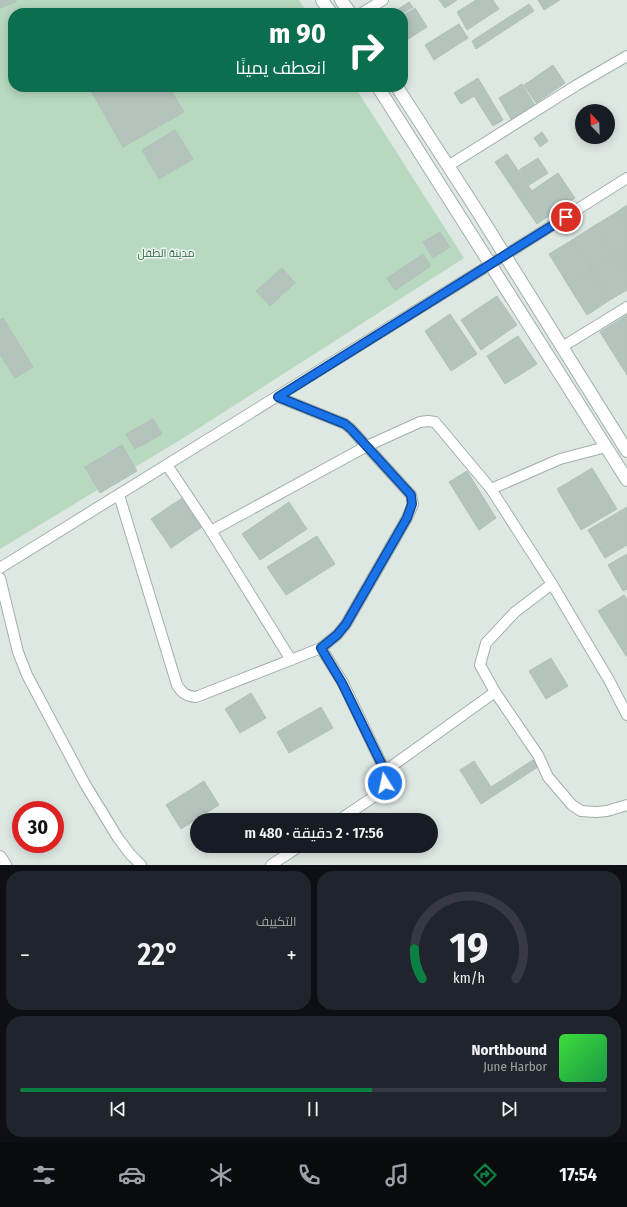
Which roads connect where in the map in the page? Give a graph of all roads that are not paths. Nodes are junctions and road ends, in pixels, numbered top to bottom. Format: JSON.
{"nodes":[{"id":1,"x":383,"y":0,"type":"edge"},
{"id":2,"x":370,"y":8,"type":"edge"},
{"id":3,"x":627,"y":56,"type":"edge"},
{"id":4,"x":381,"y":92,"type":"edge"},
{"id":5,"x":400,"y":92,"type":"edge"},
{"id":6,"x":448,"y":166,"type":"junction"},
{"id":7,"x":627,"y":178,"type":"edge"},
{"id":8,"x":505,"y":255,"type":"junction"},
{"id":9,"x":491,"y":264,"type":"junction"},
{"id":10,"x":627,"y":306,"type":"edge"},
{"id":11,"x":562,"y":347,"type":"junction"},
{"id":12,"x":278,"y":397,"type":"junction"},
{"id":13,"x":367,"y":446,"type":"junction"},
{"id":14,"x":606,"y":447,"type":"junction"},
{"id":15,"x":627,"y":451,"type":"edge"},
{"id":16,"x":167,"y":465,"type":"junction"},
{"id":17,"x":627,"y":480,"type":"edge"},
{"id":18,"x":491,"y":489,"type":"junction"},
{"id":19,"x":119,"y":495,"type":"junction"},
{"id":20,"x":211,"y":531,"type":"junction"},
{"id":21,"x":0,"y":568,"type":"edge"},
{"id":22,"x":0,"y":578,"type":"edge"},
{"id":23,"x":552,"y":584,"type":"junction"},
{"id":24,"x":321,"y":648,"type":"junction"},
{"id":25,"x":291,"y":660,"type":"junction"},
{"id":26,"x":494,"y":692,"type":"junction"},
{"id":27,"x":627,"y":715,"type":"edge"},
{"id":28,"x":385,"y":771,"type":"junction"},
{"id":29,"x":627,"y":805,"type":"edge"},
{"id":30,"x":350,"y":813,"type":"edge"},
{"id":31,"x":289,"y":853,"type":"edge"},
{"id":32,"x":0,"y":857,"type":"edge"},
{"id":33,"x":5,"y":865,"type":"edge"},
{"id":34,"x":141,"y":865,"type":"edge"},
{"id":35,"x":271,"y":865,"type":"edge"}],
"edges":[{"from":1,"to":2,"type":"street"},
{"from":3,"to":6,"type":"street"},
{"from":4,"to":9,"type":"street"},
{"from":5,"to":6,"type":"street"},
{"from":6,"to":8,"type":"street"},
{"from":7,"to":8,"type":"street"},
{"from":8,"to":9,"type":"street"},
{"from":8,"to":11,"type":"street"},
{"from":9,"to":12,"type":"street"},
{"from":9,"to":14,"type":"street"},
{"from":10,"to":11,"type":"street"},
{"from":11,"to":15,"type":"street"},
{"from":12,"to":13,"type":"street"},
{"from":12,"to":16,"type":"street"},
{"from":13,"to":18,"type":"street"},
{"from":13,"to":20,"type":"street"},
{"from":13,"to":24,"type":"street"},
{"from":14,"to":17,"type":"street"},
{"from":14,"to":18,"type":"street"},
{"from":16,"to":19,"type":"street"},
{"from":16,"to":20,"type":"street"},
{"from":18,"to":23,"type":"street"},
{"from":19,"to":21,"type":"street"},
{"from":19,"to":25,"type":"street"},
{"from":20,"to":25,"type":"street"},
{"from":22,"to":34,"type":"street"},
{"from":23,"to":26,"type":"street"},
{"from":23,"to":27,"type":"street"},
{"from":24,"to":25,"type":"street"},
{"from":24,"to":28,"type":"street"},
{"from":26,"to":28,"type":"street"},
{"from":26,"to":29,"type":"street"},
{"from":28,"to":30,"type":"street"},
{"from":31,"to":35,"type":"street"},
{"from":32,"to":33,"type":"street"}]}
